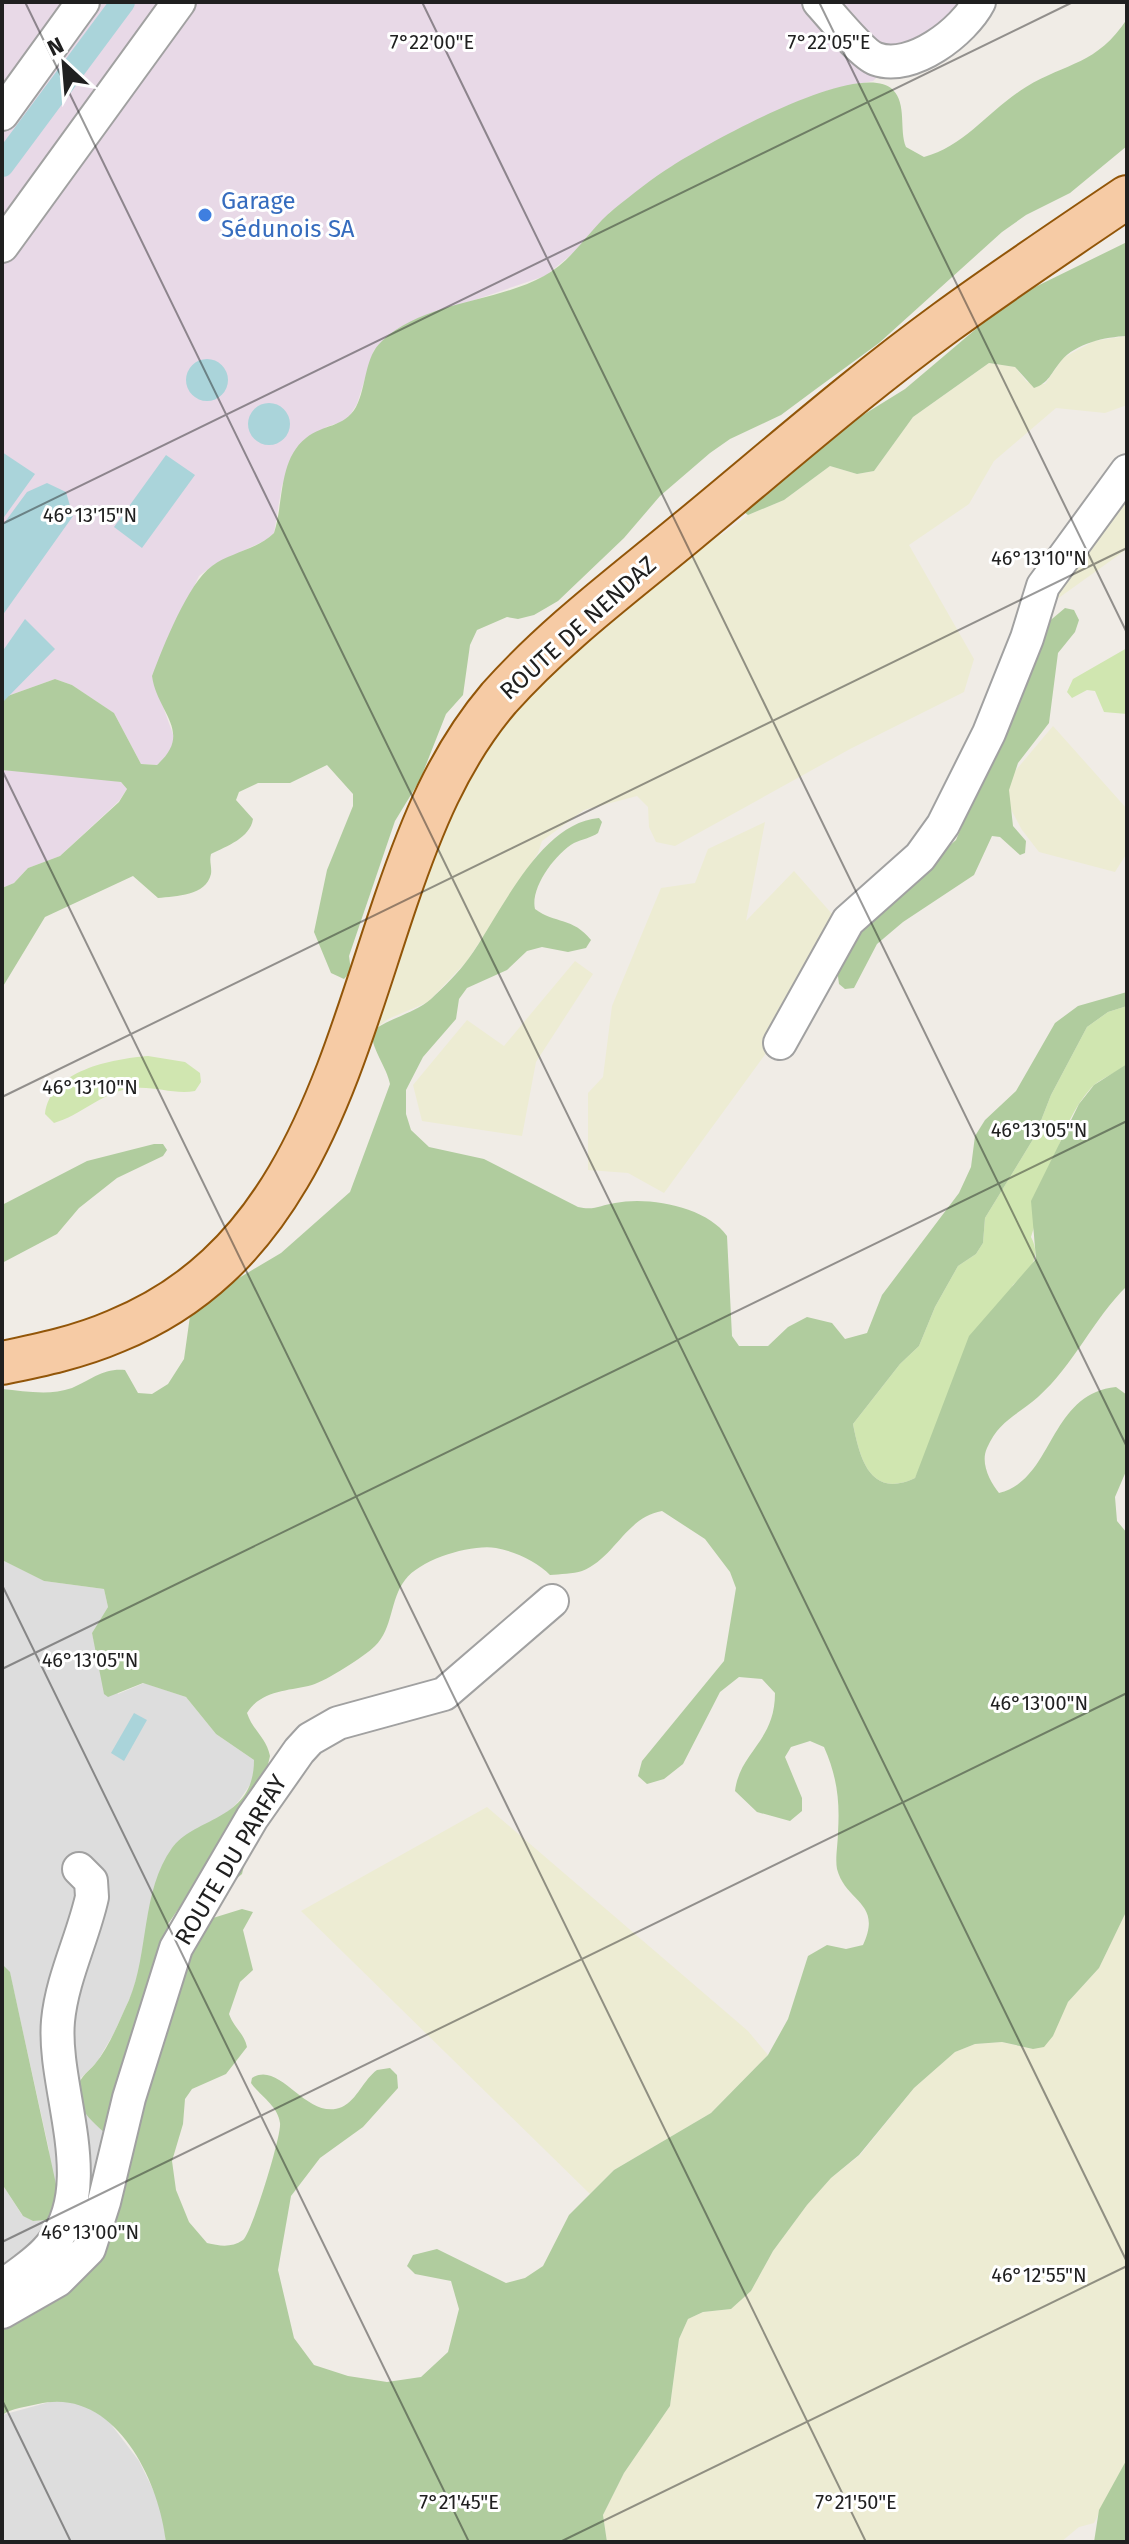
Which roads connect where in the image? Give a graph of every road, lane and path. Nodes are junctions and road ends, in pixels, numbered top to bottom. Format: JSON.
{"nodes":[{"id":1,"x":83,"y":2,"type":"edge"},
{"id":2,"x":179,"y":2,"type":"edge"},
{"id":3,"x":819,"y":2,"type":"edge"},
{"id":4,"x":979,"y":2,"type":"edge"},
{"id":5,"x":2,"y":114,"type":"edge"},
{"id":6,"x":1127,"y":197,"type":"edge"},
{"id":7,"x":2,"y":246,"type":"edge"},
{"id":8,"x":1127,"y":471,"type":"edge"},
{"id":9,"x":780,"y":1043,"type":"dead end"},
{"id":10,"x":2,"y":1363,"type":"edge"},
{"id":11,"x":552,"y":1601,"type":"dead end"},
{"id":12,"x":79,"y":1869,"type":"dead end"},
{"id":13,"x":2,"y":2287,"type":"edge"},
{"id":14,"x":2,"y":2312,"type":"edge"}],
"edges":[{"from":1,"to":5,"type":"street"},
{"from":2,"to":7,"type":"street"},
{"from":3,"to":4,"type":"street"},
{"from":6,"to":10,"type":"main road","name":"ROUTE DE NENDAZ"},
{"from":8,"to":9,"type":"street"},
{"from":11,"to":14,"type":"street","name":"ROUTE DU PARFAY"},
{"from":12,"to":13,"type":"street"}]}
